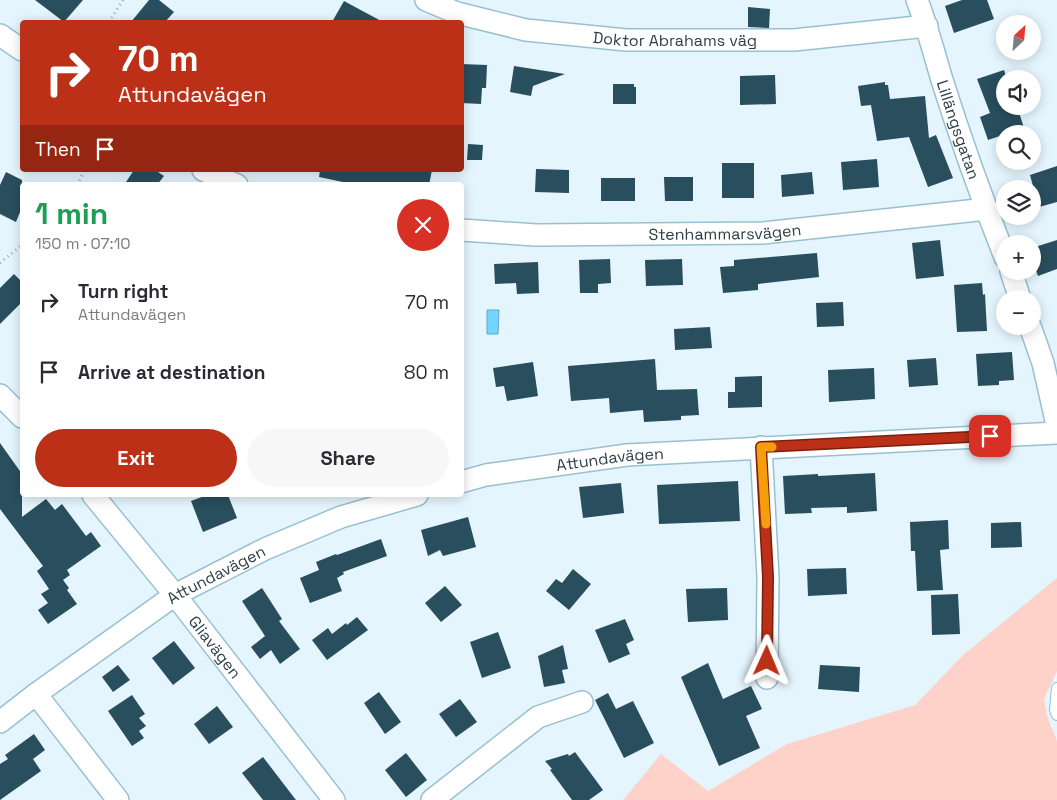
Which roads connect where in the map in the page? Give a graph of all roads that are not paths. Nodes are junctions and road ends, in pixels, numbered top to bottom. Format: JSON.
{"nodes":[{"id":1,"x":426,"y":0,"type":"edge"},
{"id":2,"x":917,"y":0,"type":"edge"},
{"id":3,"x":458,"y":7,"type":"edge"},
{"id":4,"x":926,"y":26,"type":"junction"},
{"id":5,"x":0,"y":35,"type":"edge"},
{"id":6,"x":20,"y":49,"type":"edge"},
{"id":7,"x":208,"y":172,"type":"edge"},
{"id":8,"x":230,"y":182,"type":"edge"},
{"id":9,"x":987,"y":209,"type":"junction"},
{"id":10,"x":464,"y":230,"type":"edge"},
{"id":11,"x":997,"y":235,"type":"edge"},
{"id":12,"x":1033,"y":335,"type":"edge"},
{"id":13,"x":0,"y":395,"type":"edge"},
{"id":14,"x":20,"y":415,"type":"edge"},
{"id":15,"x":1057,"y":425,"type":"edge"},
{"id":16,"x":1057,"y":433,"type":"edge"},
{"id":17,"x":761,"y":447,"type":"junction"},
{"id":18,"x":464,"y":481,"type":"edge"},
{"id":19,"x":95,"y":497,"type":"edge"},
{"id":20,"x":410,"y":497,"type":"edge"},
{"id":21,"x":175,"y":595,"type":"junction"},
{"id":22,"x":767,"y":678,"type":"dead end"},
{"id":23,"x":1057,"y":688,"type":"edge"},
{"id":24,"x":36,"y":694,"type":"junction"},
{"id":25,"x":582,"y":702,"type":"dead end"},
{"id":26,"x":1057,"y":715,"type":"edge"},
{"id":27,"x":0,"y":722,"type":"edge"},
{"id":28,"x":118,"y":800,"type":"edge"},
{"id":29,"x":334,"y":800,"type":"edge"},
{"id":30,"x":432,"y":800,"type":"edge"}],
"edges":[{"from":1,"to":3,"type":"street","name":"Doktor Abrahams väg"},
{"from":2,"to":4,"type":"street","name":"Lillängsgatan"},
{"from":3,"to":4,"type":"street","name":"Doktor Abrahams väg"},
{"from":4,"to":9,"type":"street","name":"Lillängsgatan"},
{"from":5,"to":6,"type":"street"},
{"from":7,"to":8,"type":"street"},
{"from":9,"to":10,"type":"street","name":"Stenhammarsvägen"},
{"from":9,"to":11,"type":"street","name":"Lillängsgatan"},
{"from":12,"to":15,"type":"street"},
{"from":13,"to":14,"type":"street"},
{"from":16,"to":17,"type":"street","name":"Attundavägen"},
{"from":17,"to":18,"type":"street","name":"Attundavägen"},
{"from":17,"to":22,"type":"street"},
{"from":19,"to":21,"type":"street","name":"Gliavägen"},
{"from":20,"to":21,"type":"street","name":"Attundavägen"},
{"from":21,"to":24,"type":"street","name":"Attundavägen"},
{"from":21,"to":29,"type":"street","name":"Gliavägen"},
{"from":23,"to":26,"type":"lane"},
{"from":24,"to":27,"type":"street","name":"Attundavägen"},
{"from":24,"to":28,"type":"street"},
{"from":25,"to":30,"type":"street"}]}
